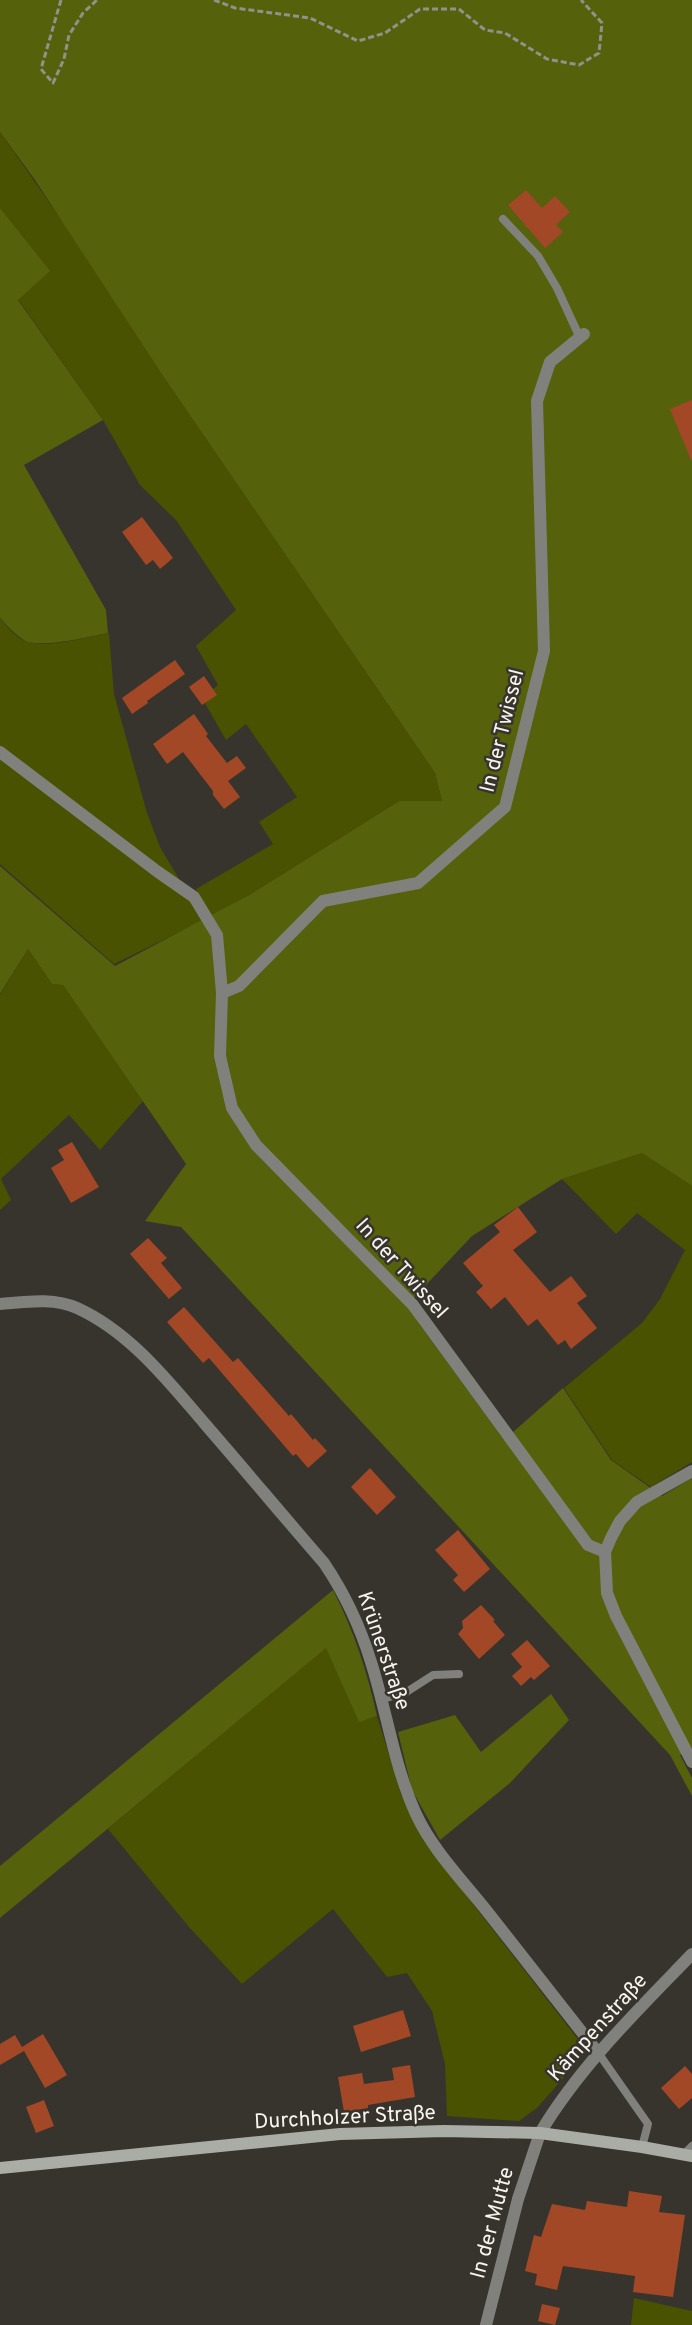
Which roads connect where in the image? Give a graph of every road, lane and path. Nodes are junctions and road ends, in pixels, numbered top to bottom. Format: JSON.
{"nodes":[{"id":1,"x":61,"y":0,"type":"edge"},
{"id":2,"x":97,"y":0,"type":"edge"},
{"id":3,"x":214,"y":0,"type":"edge"},
{"id":4,"x":581,"y":0,"type":"edge"},
{"id":5,"x":503,"y":219,"type":"dead end"},
{"id":6,"x":582,"y":336,"type":"joint"},
{"id":7,"x":0,"y":752,"type":"edge"},
{"id":8,"x":222,"y":993,"type":"junction"},
{"id":9,"x":0,"y":1304,"type":"edge"},
{"id":10,"x":692,"y":1471,"type":"edge"},
{"id":11,"x":605,"y":1552,"type":"junction"},
{"id":12,"x":459,"y":1674,"type":"dead end"},
{"id":13,"x":381,"y":1699,"type":"junction"},
{"id":14,"x":692,"y":1762,"type":"edge"},
{"id":15,"x":692,"y":1954,"type":"edge"},
{"id":16,"x":599,"y":2054,"type":"junction"},
{"id":17,"x":540,"y":2133,"type":"junction"},
{"id":18,"x":642,"y":2147,"type":"junction"},
{"id":19,"x":689,"y":2152,"type":"edge"},
{"id":20,"x":0,"y":2168,"type":"edge"},
{"id":21,"x":486,"y":2325,"type":"edge"}],
"edges":[{"from":1,"to":2,"type":"path"},
{"from":3,"to":4,"type":"path"},
{"from":5,"to":6,"type":"lane"},
{"from":6,"to":8,"type":"street","name":"In der Twissel"},
{"from":7,"to":8,"type":"street","name":"In der Twissel"},
{"from":8,"to":11,"type":"street","name":"In der Twissel"},
{"from":9,"to":13,"type":"street","name":"Krünerstraße"},
{"from":10,"to":11,"type":"street"},
{"from":11,"to":14,"type":"street"},
{"from":12,"to":13,"type":"lane"},
{"from":13,"to":16,"type":"street","name":"Krünerstraße"},
{"from":15,"to":16,"type":"street","name":"Kämpenstraße"},
{"from":16,"to":17,"type":"street","name":"Kämpenstraße"},
{"from":16,"to":18,"type":"lane"},
{"from":17,"to":18,"type":"main road","name":"Durchholzer Straße"},
{"from":17,"to":20,"type":"main road","name":"Durchholzer Straße"},
{"from":17,"to":21,"type":"street","name":"In der Mutte"},
{"from":18,"to":19,"type":"main road","name":"Durchholzer Straße"}]}
